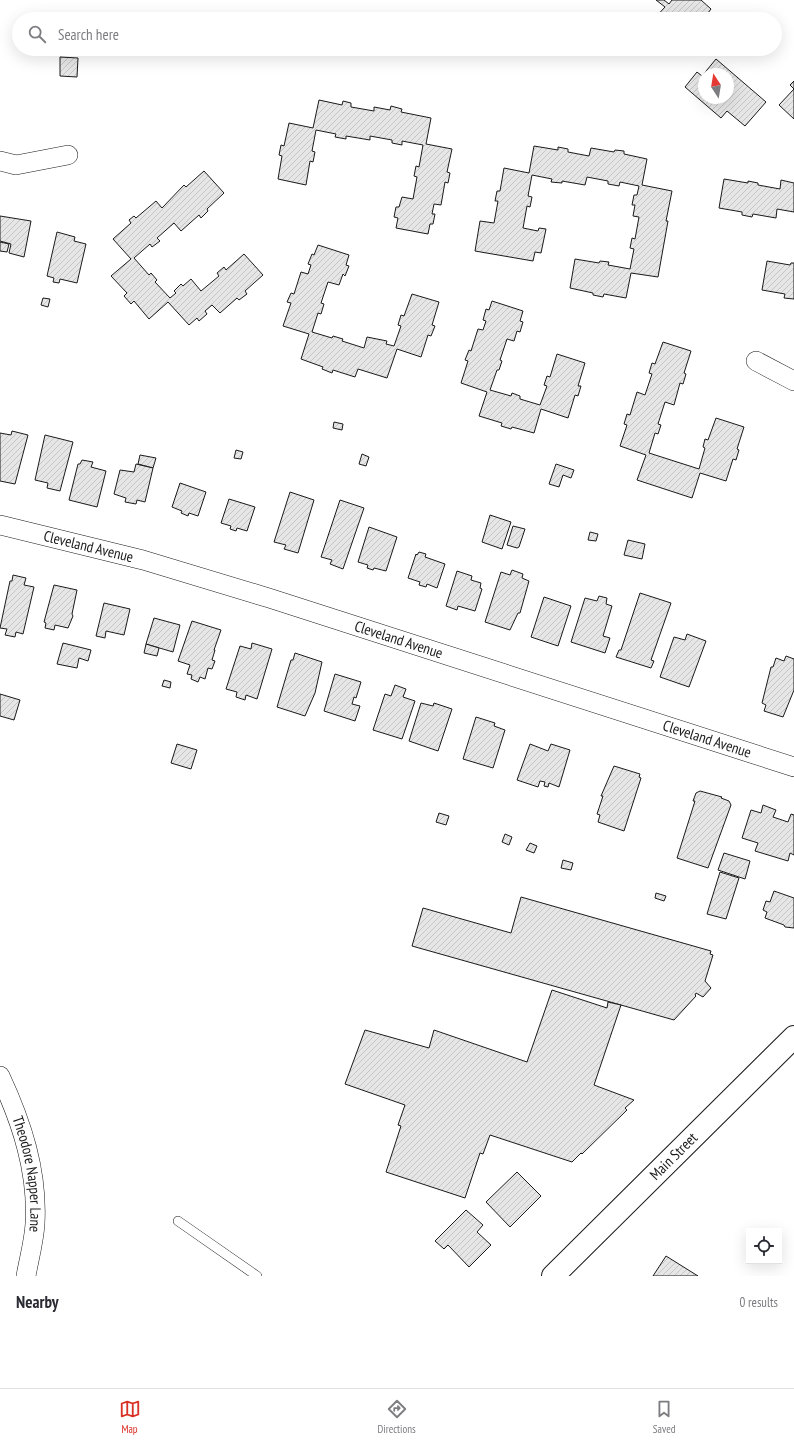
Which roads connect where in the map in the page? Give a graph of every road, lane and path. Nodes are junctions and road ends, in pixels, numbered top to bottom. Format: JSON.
{"nodes":[{"id":1,"x":68,"y":155,"type":"dead end"},
{"id":2,"x":0,"y":161,"type":"edge"},
{"id":3,"x":756,"y":361,"type":"dead end"},
{"id":4,"x":794,"y":381,"type":"edge"},
{"id":5,"x":0,"y":525,"type":"edge"},
{"id":6,"x":794,"y":768,"type":"edge"},
{"id":7,"x":794,"y":1037,"type":"edge"},
{"id":8,"x":0,"y":1076,"type":"edge"},
{"id":9,"x":178,"y":1221,"type":"dead end"},
{"id":10,"x":26,"y":1276,"type":"edge"},
{"id":11,"x":257,"y":1276,"type":"edge"},
{"id":12,"x":553,"y":1276,"type":"edge"}],
"edges":[{"from":1,"to":2,"type":"street"},
{"from":3,"to":4,"type":"street"},
{"from":5,"to":6,"type":"street","name":"Cleveland Avenue"},
{"from":7,"to":12,"type":"main road","name":"Main Street"},
{"from":8,"to":10,"type":"street","name":"Theodore Napper Lane"},
{"from":9,"to":11,"type":"lane"}]}
